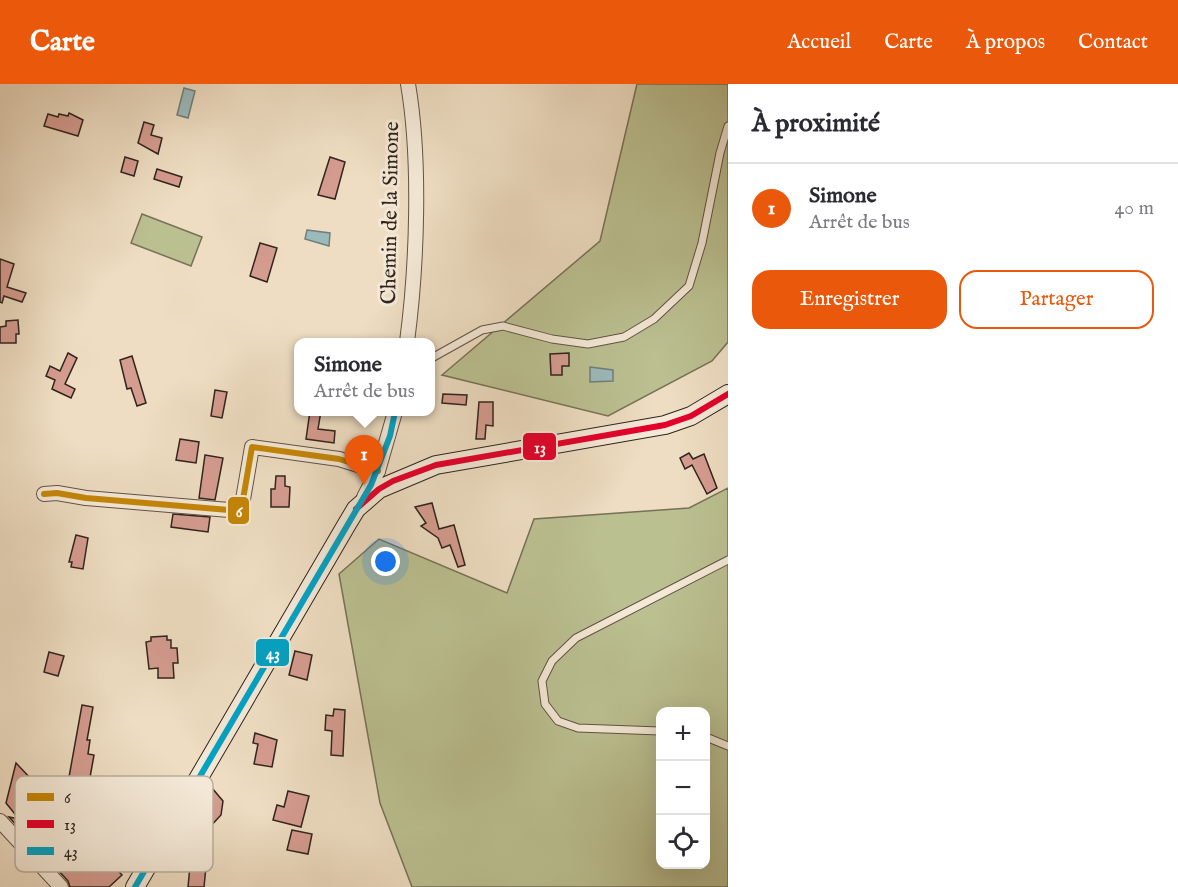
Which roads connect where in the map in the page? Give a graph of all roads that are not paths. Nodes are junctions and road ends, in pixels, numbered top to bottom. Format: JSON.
{"nodes":[{"id":1,"x":408,"y":84,"type":"edge"},
{"id":2,"x":728,"y":126,"type":"edge"},
{"id":3,"x":408,"y":338,"type":"edge"},
{"id":4,"x":435,"y":356,"type":"edge"},
{"id":5,"x":728,"y":394,"type":"edge"},
{"id":6,"x":394,"y":416,"type":"edge"},
{"id":7,"x":378,"y":471,"type":"junction"},
{"id":8,"x":45,"y":494,"type":"dead end"},
{"id":9,"x":357,"y":509,"type":"junction"},
{"id":10,"x":728,"y":560,"type":"edge"},
{"id":11,"x":656,"y":730,"type":"edge"},
{"id":12,"x":710,"y":739,"type":"edge"},
{"id":13,"x":728,"y":746,"type":"edge"},
{"id":14,"x":200,"y":776,"type":"edge"},
{"id":15,"x":0,"y":821,"type":"edge"},
{"id":16,"x":15,"y":837,"type":"edge"},
{"id":17,"x":47,"y":872,"type":"edge"},
{"id":18,"x":144,"y":872,"type":"edge"},
{"id":19,"x":61,"y":887,"type":"edge"},
{"id":20,"x":135,"y":887,"type":"edge"}],
"edges":[{"from":1,"to":3,"type":"street","name":"Chemin de la Simone"},
{"from":2,"to":4,"type":"lane"},
{"from":5,"to":9,"type":"street"},
{"from":6,"to":7,"type":"street"},
{"from":7,"to":8,"type":"street"},
{"from":7,"to":9,"type":"street"},
{"from":9,"to":14,"type":"street"},
{"from":10,"to":11,"type":"lane"},
{"from":12,"to":13,"type":"lane"},
{"from":15,"to":16,"type":"street"},
{"from":17,"to":19,"type":"street"},
{"from":18,"to":20,"type":"street"}]}
